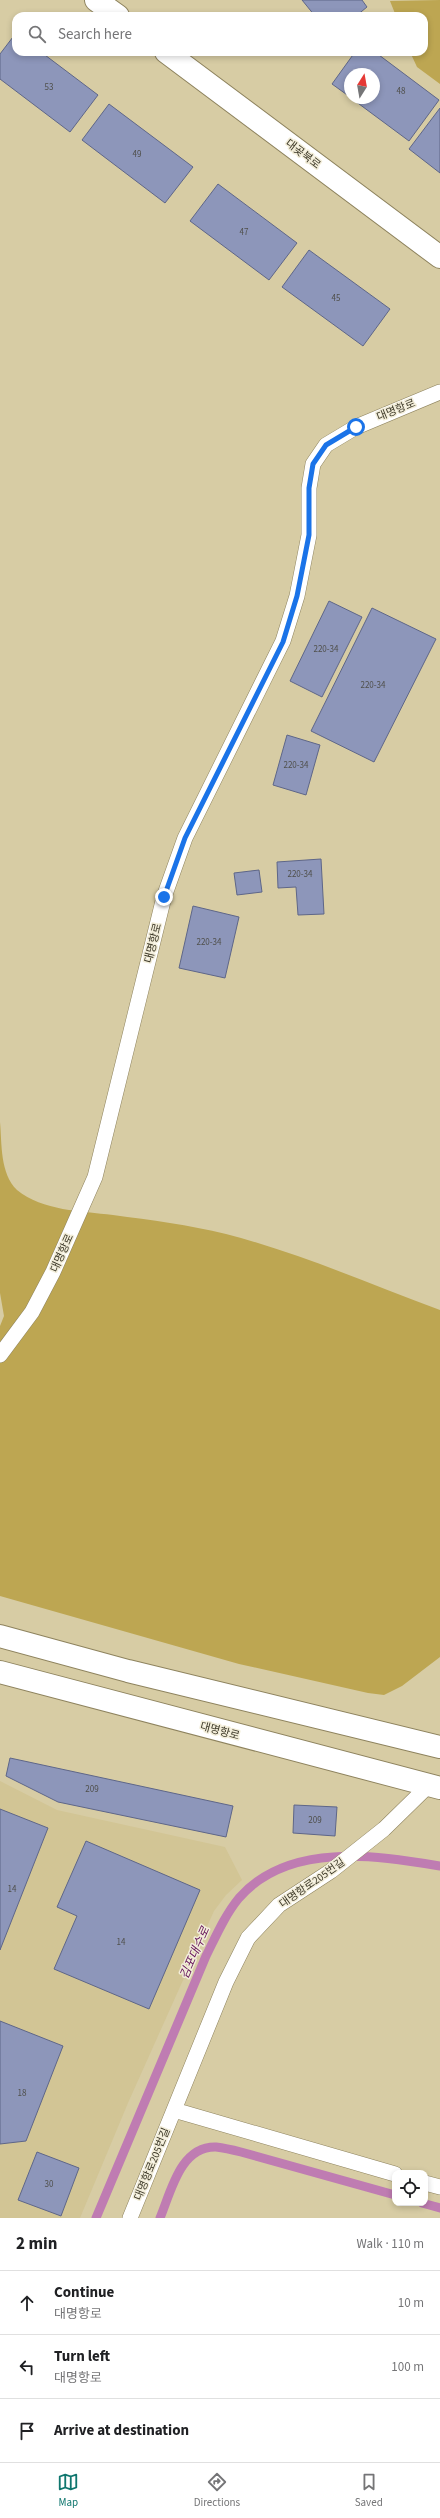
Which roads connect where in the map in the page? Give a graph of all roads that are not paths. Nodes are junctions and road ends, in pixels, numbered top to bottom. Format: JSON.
{"nodes":[{"id":1,"x":96,"y":0,"type":"edge"},
{"id":2,"x":112,"y":12,"type":"edge"},
{"id":3,"x":171,"y":56,"type":"edge"},
{"id":4,"x":440,"y":257,"type":"edge"},
{"id":5,"x":440,"y":392,"type":"edge"},
{"id":6,"x":0,"y":1355,"type":"edge"},
{"id":7,"x":0,"y":1636,"type":"edge"},
{"id":8,"x":0,"y":1672,"type":"edge"},
{"id":9,"x":440,"y":1747,"type":"edge"},
{"id":10,"x":434,"y":1786,"type":"edge"},
{"id":11,"x":174,"y":2110,"type":"junction"},
{"id":12,"x":392,"y":2173,"type":"edge"},
{"id":13,"x":428,"y":2184,"type":"edge"},
{"id":14,"x":440,"y":2187,"type":"edge"},
{"id":15,"x":130,"y":2218,"type":"edge"}],
"edges":[{"from":1,"to":2,"type":"main road"},
{"from":3,"to":4,"type":"main road","name":"대곶북로"},
{"from":5,"to":6,"type":"lane","name":"대명항로"},
{"from":7,"to":9,"type":"main road"},
{"from":8,"to":10,"type":"main road","name":"대명항로"},
{"from":10,"to":11,"type":"lane","name":"대명항로205번길"},
{"from":11,"to":12,"type":"lane"},
{"from":11,"to":15,"type":"lane","name":"대명항로205번길"},
{"from":13,"to":14,"type":"lane"}]}
